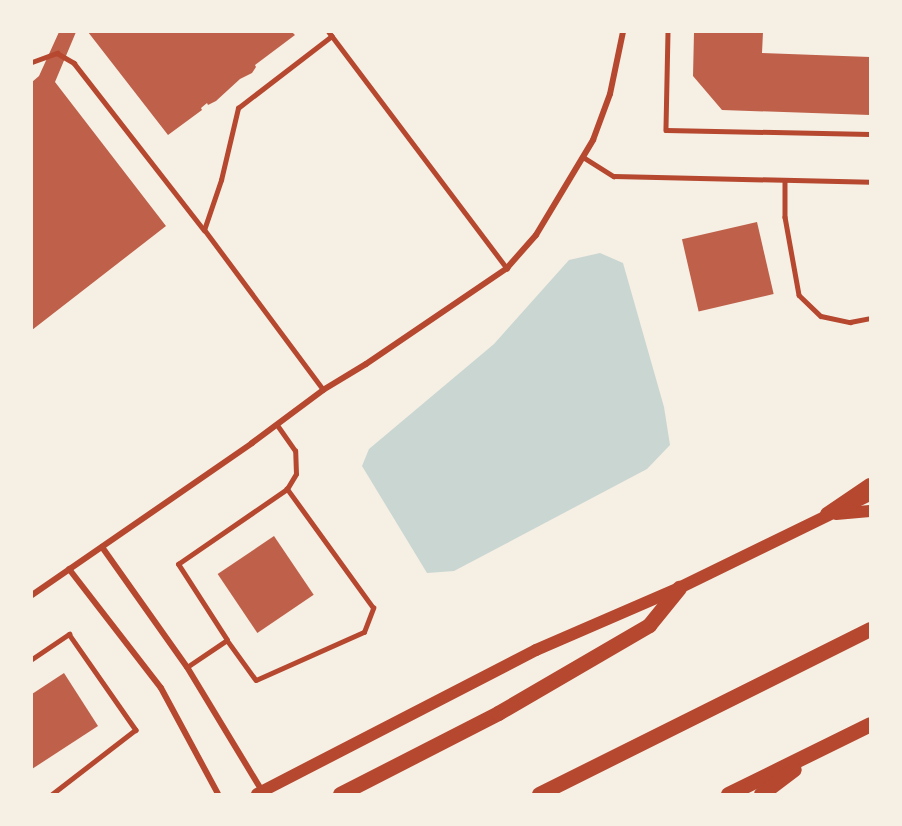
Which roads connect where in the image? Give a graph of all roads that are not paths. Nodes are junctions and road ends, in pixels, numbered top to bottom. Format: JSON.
{"nodes":[{"id":1,"x":623,"y":32,"type":"edge"},
{"id":2,"x":668,"y":32,"type":"edge"},
{"id":3,"x":330,"y":34,"type":"edge"},
{"id":4,"x":32,"y":62,"type":"edge"},
{"id":5,"x":870,"y":134,"type":"edge"},
{"id":6,"x":584,"y":157,"type":"junction"},
{"id":7,"x":785,"y":180,"type":"junction"},
{"id":8,"x":870,"y":182,"type":"edge"},
{"id":9,"x":204,"y":230,"type":"junction"},
{"id":10,"x":507,"y":268,"type":"junction"},
{"id":11,"x":870,"y":318,"type":"edge"},
{"id":12,"x":323,"y":390,"type":"junction"},
{"id":13,"x":277,"y":425,"type":"junction"},
{"id":14,"x":870,"y":485,"type":"edge"},
{"id":15,"x":287,"y":489,"type":"junction"},
{"id":16,"x":870,"y":495,"type":"edge"},
{"id":17,"x":870,"y":511,"type":"edge"},
{"id":18,"x":827,"y":514,"type":"junction"},
{"id":19,"x":102,"y":547,"type":"junction"},
{"id":20,"x":69,"y":569,"type":"junction"},
{"id":21,"x":679,"y":588,"type":"junction"},
{"id":22,"x":32,"y":595,"type":"edge"},
{"id":23,"x":870,"y":629,"type":"edge"},
{"id":24,"x":227,"y":640,"type":"junction"},
{"id":25,"x":32,"y":659,"type":"edge"},
{"id":26,"x":187,"y":667,"type":"junction"},
{"id":27,"x":870,"y":724,"type":"edge"},
{"id":28,"x":818,"y":750,"type":"junction"},
{"id":29,"x":260,"y":793,"type":"edge"},
{"id":30,"x":729,"y":794,"type":"edge"},
{"id":31,"x":53,"y":795,"type":"edge"},
{"id":32,"x":218,"y":795,"type":"edge"},
{"id":33,"x":340,"y":795,"type":"edge"},
{"id":34,"x":539,"y":795,"type":"edge"},
{"id":35,"x":761,"y":795,"type":"edge"}],
"edges":[{"from":1,"to":6,"type":"street"},
{"from":2,"to":5,"type":"lane"},
{"from":3,"to":9,"type":"lane"},
{"from":3,"to":10,"type":"lane"},
{"from":4,"to":9,"type":"lane"},
{"from":6,"to":7,"type":"lane"},
{"from":6,"to":10,"type":"street"},
{"from":7,"to":8,"type":"lane"},
{"from":7,"to":11,"type":"lane"},
{"from":9,"to":12,"type":"lane"},
{"from":10,"to":12,"type":"street"},
{"from":12,"to":13,"type":"street"},
{"from":13,"to":15,"type":"lane"},
{"from":13,"to":19,"type":"street"},
{"from":14,"to":18,"type":"main road"},
{"from":15,"to":24,"type":"lane"},
{"from":15,"to":24,"type":"lane"},
{"from":16,"to":18,"type":"main road"},
{"from":17,"to":18,"type":"main road"},
{"from":18,"to":21,"type":"main road"},
{"from":19,"to":20,"type":"street"},
{"from":19,"to":26,"type":"street"},
{"from":20,"to":22,"type":"street"},
{"from":20,"to":32,"type":"street"},
{"from":21,"to":29,"type":"main road"},
{"from":21,"to":33,"type":"highway"},
{"from":23,"to":34,"type":"highway"},
{"from":24,"to":26,"type":"lane"},
{"from":25,"to":31,"type":"lane"},
{"from":26,"to":29,"type":"street"},
{"from":27,"to":28,"type":"highway"},
{"from":28,"to":30,"type":"highway"},
{"from":28,"to":35,"type":"highway"}]}
